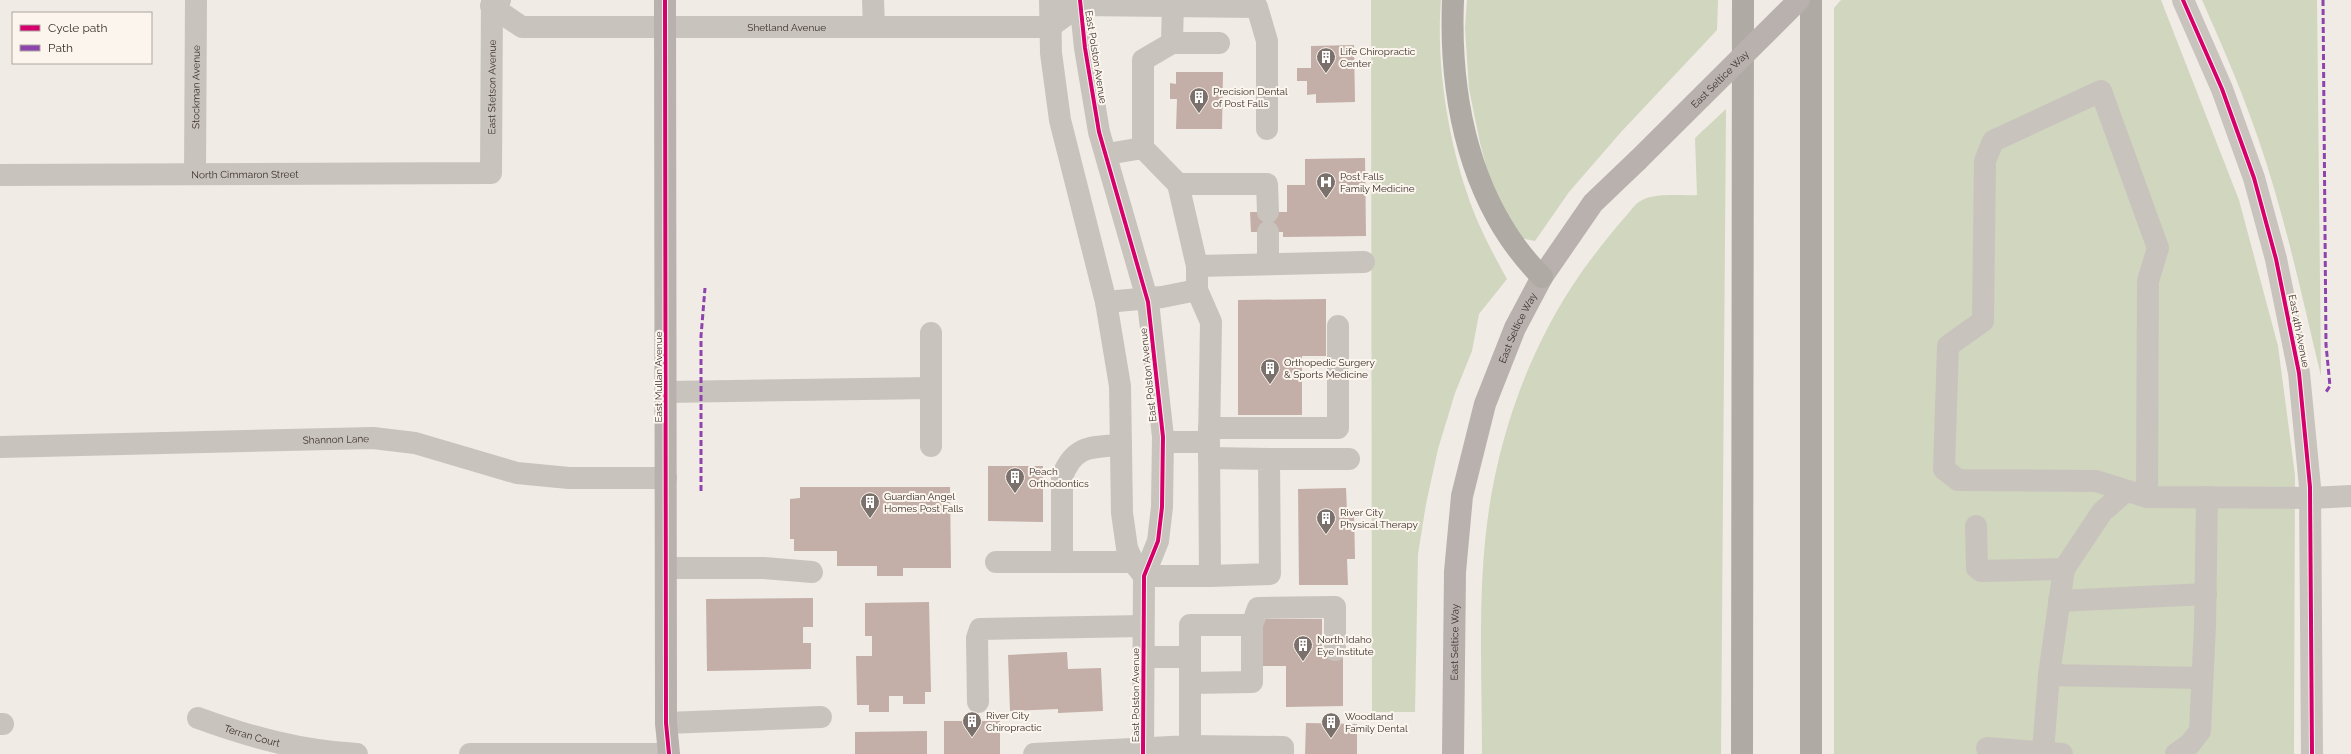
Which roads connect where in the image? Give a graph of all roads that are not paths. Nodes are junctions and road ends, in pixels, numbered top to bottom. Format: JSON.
{"nodes":[{"id":1,"x":196,"y":0,"type":"edge"},
{"id":2,"x":665,"y":0,"type":"edge"},
{"id":3,"x":873,"y":0,"type":"edge"},
{"id":4,"x":1050,"y":0,"type":"edge"},
{"id":5,"x":1453,"y":0,"type":"edge"},
{"id":6,"x":1743,"y":0,"type":"edge"},
{"id":7,"x":1799,"y":0,"type":"edge"},
{"id":8,"x":1811,"y":0,"type":"edge"},
{"id":9,"x":2183,"y":0,"type":"edge"},
{"id":10,"x":495,"y":2,"type":"edge"},
{"id":11,"x":1076,"y":2,"type":"edge"},
{"id":12,"x":1173,"y":3,"type":"edge"},
{"id":13,"x":874,"y":27,"type":"junction"},
{"id":14,"x":1050,"y":27,"type":"junction"},
{"id":15,"x":665,"y":28,"type":"junction"},
{"id":16,"x":1172,"y":43,"type":"junction"},
{"id":17,"x":1219,"y":43,"type":"dead end"},
{"id":18,"x":1267,"y":129,"type":"dead end"},
{"id":19,"x":1143,"y":148,"type":"junction"},
{"id":20,"x":1107,"y":154,"type":"junction"},
{"id":21,"x":491,"y":173,"type":"joint"},
{"id":22,"x":195,"y":174,"type":"junction"},
{"id":23,"x":0,"y":175,"type":"edge"},
{"id":24,"x":1178,"y":184,"type":"junction"},
{"id":25,"x":1364,"y":262,"type":"dead end"},
{"id":26,"x":1268,"y":264,"type":"junction"},
{"id":27,"x":1197,"y":266,"type":"junction"},
{"id":28,"x":1542,"y":277,"type":"junction"},
{"id":29,"x":1197,"y":290,"type":"junction"},
{"id":30,"x":1147,"y":298,"type":"junction"},
{"id":31,"x":1106,"y":302,"type":"junction"},
{"id":32,"x":1338,"y":326,"type":"dead end"},
{"id":33,"x":931,"y":333,"type":"dead end"},
{"id":34,"x":931,"y":388,"type":"junction"},
{"id":35,"x":666,"y":392,"type":"junction"},
{"id":36,"x":1163,"y":442,"type":"junction"},
{"id":37,"x":1209,"y":443,"type":"junction"},
{"id":38,"x":1122,"y":445,"type":"junction"},
{"id":39,"x":931,"y":446,"type":"dead end"},
{"id":40,"x":0,"y":447,"type":"edge"},
{"id":41,"x":1269,"y":459,"type":"junction"},
{"id":42,"x":1349,"y":459,"type":"dead end"},
{"id":43,"x":666,"y":478,"type":"junction"},
{"id":44,"x":2126,"y":491,"type":"junction"},
{"id":45,"x":2351,"y":496,"type":"edge"},
{"id":46,"x":2207,"y":497,"type":"junction"},
{"id":47,"x":2147,"y":498,"type":"junction"},
{"id":48,"x":2311,"y":498,"type":"junction"},
{"id":49,"x":1976,"y":526,"type":"dead end"},
{"id":50,"x":996,"y":562,"type":"dead end"},
{"id":51,"x":1062,"y":562,"type":"junction"},
{"id":52,"x":666,"y":568,"type":"junction"},
{"id":53,"x":1138,"y":569,"type":"junction"},
{"id":54,"x":2064,"y":569,"type":"junction"},
{"id":55,"x":812,"y":572,"type":"dead end"},
{"id":56,"x":1210,"y":576,"type":"junction"},
{"id":57,"x":2206,"y":594,"type":"junction"},
{"id":58,"x":2059,"y":601,"type":"junction"},
{"id":59,"x":1252,"y":625,"type":"junction"},
{"id":60,"x":1143,"y":626,"type":"junction"},
{"id":61,"x":1335,"y":650,"type":"dead end"},
{"id":62,"x":1143,"y":657,"type":"junction"},
{"id":63,"x":1190,"y":657,"type":"junction"},
{"id":64,"x":2049,"y":675,"type":"junction"},
{"id":65,"x":2202,"y":678,"type":"junction"},
{"id":66,"x":1190,"y":683,"type":"junction"},
{"id":67,"x":978,"y":702,"type":"dead end"},
{"id":68,"x":821,"y":716,"type":"dead end"},
{"id":69,"x":198,"y":718,"type":"dead end"},
{"id":70,"x":666,"y":722,"type":"junction"},
{"id":71,"x":1988,"y":748,"type":"dead end"},
{"id":72,"x":1143,"y":750,"type":"edge"},
{"id":73,"x":1190,"y":750,"type":"edge"},
{"id":74,"x":2052,"y":753,"type":"edge"},
{"id":75,"x":357,"y":754,"type":"edge"},
{"id":76,"x":470,"y":754,"type":"edge"},
{"id":77,"x":667,"y":754,"type":"edge"},
{"id":78,"x":1034,"y":754,"type":"edge"},
{"id":79,"x":1283,"y":754,"type":"edge"},
{"id":80,"x":1453,"y":754,"type":"edge"},
{"id":81,"x":1742,"y":754,"type":"edge"},
{"id":82,"x":1811,"y":754,"type":"edge"},
{"id":83,"x":2176,"y":754,"type":"edge"},
{"id":84,"x":2312,"y":754,"type":"edge"}],
"edges":[{"from":1,"to":22,"type":"street","name":"Stockman Avenue"},
{"from":2,"to":15,"type":"main road","name":"East Mullan Avenue"},
{"from":3,"to":13,"type":"street"},
{"from":4,"to":14,"type":"street","name":"East Polston Avenue"},
{"from":5,"to":28,"type":"highway"},
{"from":6,"to":81,"type":"highway"},
{"from":7,"to":28,"type":"main road","name":"East Seltice Way","bridge":true},
{"from":8,"to":82,"type":"highway"},
{"from":9,"to":48,"type":"street","name":"East 4th Avenue"},
{"from":10,"to":15,"type":"street","name":"Shetland Avenue"},
{"from":10,"to":21,"type":"street","name":"East Stetson Avenue"},
{"from":11,"to":12,"type":"street"},
{"from":11,"to":14,"type":"street"},
{"from":11,"to":20,"type":"street","name":"East Polston Avenue"},
{"from":12,"to":16,"type":"street"},
{"from":12,"to":18,"type":"street"},
{"from":13,"to":14,"type":"street","name":"Shetland Avenue"},
{"from":13,"to":15,"type":"street","name":"Shetland Avenue"},
{"from":14,"to":31,"type":"street","name":"East Polston Avenue"},
{"from":15,"to":35,"type":"main road","name":"East Mullan Avenue"},
{"from":16,"to":17,"type":"street"},
{"from":16,"to":19,"type":"street"},
{"from":19,"to":20,"type":"street"},
{"from":19,"to":24,"type":"street"},
{"from":20,"to":30,"type":"street","name":"East Polston Avenue"},
{"from":21,"to":22,"type":"street","name":"North Cimmaron Street"},
{"from":22,"to":23,"type":"street","name":"North Cimmaron Street"},
{"from":24,"to":26,"type":"street"},
{"from":24,"to":27,"type":"street"},
{"from":25,"to":26,"type":"street"},
{"from":26,"to":27,"type":"street"},
{"from":27,"to":29,"type":"street"},
{"from":28,"to":80,"type":"main road","name":"East Seltice Way"},
{"from":29,"to":30,"type":"street"},
{"from":29,"to":37,"type":"street"},
{"from":30,"to":31,"type":"street"},
{"from":30,"to":36,"type":"street","name":"East Polston Avenue"},
{"from":31,"to":38,"type":"street","name":"East Polston Avenue"},
{"from":32,"to":37,"type":"street"},
{"from":33,"to":34,"type":"street"},
{"from":34,"to":35,"type":"street"},
{"from":34,"to":39,"type":"street"},
{"from":35,"to":43,"type":"main road","name":"East Mullan Avenue"},
{"from":36,"to":37,"type":"street"},
{"from":36,"to":53,"type":"street","name":"East Polston Avenue"},
{"from":37,"to":41,"type":"street"},
{"from":37,"to":56,"type":"street"},
{"from":38,"to":51,"type":"street"},
{"from":38,"to":53,"type":"street","name":"East Polston Avenue"},
{"from":40,"to":43,"type":"street","name":"Shannon Lane"},
{"from":41,"to":42,"type":"street"},
{"from":41,"to":56,"type":"street"},
{"from":43,"to":52,"type":"main road","name":"East Mullan Avenue"},
{"from":44,"to":47,"type":"street"},
{"from":44,"to":47,"type":"street"},
{"from":44,"to":54,"type":"street"},
{"from":45,"to":48,"type":"street"},
{"from":46,"to":47,"type":"street"},
{"from":46,"to":48,"type":"street"},
{"from":46,"to":57,"type":"street"},
{"from":48,"to":84,"type":"street","name":"East 4th Avenue"},
{"from":49,"to":54,"type":"street"},
{"from":50,"to":51,"type":"street"},
{"from":51,"to":53,"type":"street"},
{"from":52,"to":55,"type":"street"},
{"from":52,"to":70,"type":"main road","name":"East Mullan Avenue"},
{"from":53,"to":56,"type":"street"},
{"from":53,"to":60,"type":"street","name":"East Polston Avenue"},
{"from":54,"to":58,"type":"street"},
{"from":57,"to":58,"type":"street"},
{"from":57,"to":65,"type":"street"},
{"from":58,"to":64,"type":"street"},
{"from":59,"to":61,"type":"street"},
{"from":59,"to":63,"type":"street"},
{"from":59,"to":66,"type":"street"},
{"from":60,"to":62,"type":"street","name":"East Polston Avenue"},
{"from":60,"to":67,"type":"street"},
{"from":62,"to":63,"type":"street"},
{"from":62,"to":72,"type":"street","name":"East Polston Avenue"},
{"from":63,"to":66,"type":"street"},
{"from":64,"to":65,"type":"street"},
{"from":64,"to":74,"type":"street"},
{"from":65,"to":83,"type":"street"},
{"from":66,"to":73,"type":"street"},
{"from":68,"to":70,"type":"street"},
{"from":69,"to":75,"type":"street","name":"Terran Court"},
{"from":70,"to":77,"type":"main road","name":"East Mullan Avenue"},
{"from":71,"to":74,"type":"street"},
{"from":72,"to":73,"type":"street"},
{"from":72,"to":78,"type":"street"},
{"from":73,"to":79,"type":"street"},
{"from":76,"to":77,"type":"street"}]}
